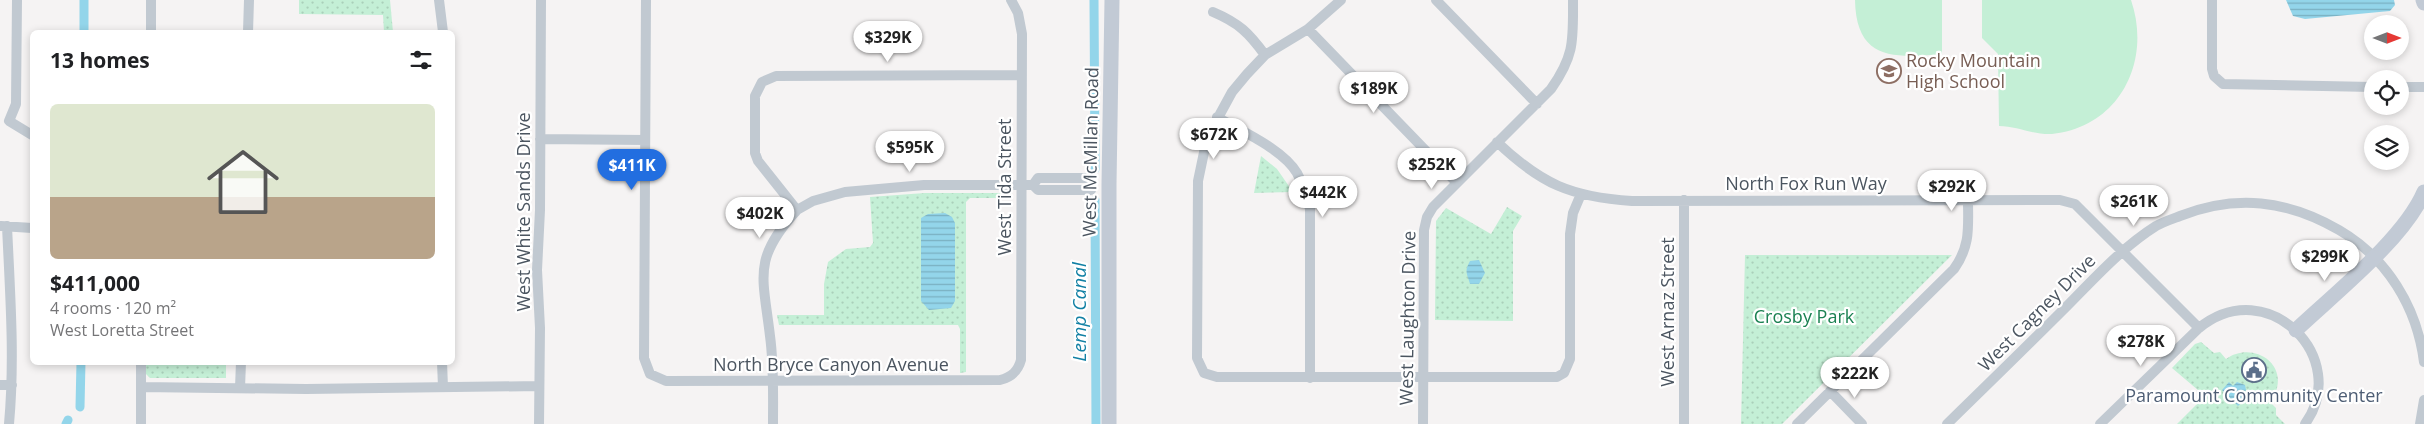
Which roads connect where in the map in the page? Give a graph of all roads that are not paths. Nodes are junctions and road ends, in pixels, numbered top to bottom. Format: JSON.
{"nodes":[{"id":1,"x":17,"y":0,"type":"edge"},
{"id":2,"x":151,"y":0,"type":"edge"},
{"id":3,"x":249,"y":0,"type":"edge"},
{"id":4,"x":439,"y":0,"type":"edge"},
{"id":5,"x":541,"y":0,"type":"edge"},
{"id":6,"x":646,"y":0,"type":"edge"},
{"id":7,"x":1011,"y":0,"type":"edge"},
{"id":8,"x":1112,"y":0,"type":"edge"},
{"id":9,"x":1341,"y":0,"type":"edge"},
{"id":10,"x":1436,"y":0,"type":"edge"},
{"id":11,"x":1573,"y":0,"type":"edge"},
{"id":12,"x":2212,"y":0,"type":"edge"},
{"id":13,"x":1213,"y":12,"type":"dead end"},
{"id":14,"x":1308,"y":29,"type":"junction"},
{"id":15,"x":151,"y":30,"type":"edge"},
{"id":16,"x":248,"y":30,"type":"edge"},
{"id":17,"x":443,"y":30,"type":"edge"},
{"id":18,"x":1266,"y":55,"type":"junction"},
{"id":19,"x":1021,"y":76,"type":"junction"},
{"id":20,"x":2364,"y":86,"type":"edge"},
{"id":21,"x":2409,"y":87,"type":"edge"},
{"id":22,"x":2424,"y":87,"type":"edge"},
{"id":23,"x":1537,"y":104,"type":"junction"},
{"id":24,"x":1217,"y":117,"type":"junction"},
{"id":25,"x":5,"y":120,"type":"edge"},
{"id":26,"x":30,"y":133,"type":"edge"},
{"id":27,"x":540,"y":139,"type":"junction"},
{"id":28,"x":645,"y":140,"type":"junction"},
{"id":29,"x":1498,"y":142,"type":"junction"},
{"id":30,"x":1457,"y":183,"type":"junction"},
{"id":31,"x":1021,"y":184,"type":"junction"},
{"id":32,"x":1109,"y":184,"type":"junction"},
{"id":33,"x":2424,"y":192,"type":"edge"},
{"id":34,"x":1580,"y":194,"type":"junction"},
{"id":35,"x":1968,"y":199,"type":"junction"},
{"id":36,"x":1684,"y":200,"type":"junction"},
{"id":37,"x":797,"y":210,"type":"junction"},
{"id":38,"x":3,"y":226,"type":"edge"},
{"id":39,"x":30,"y":228,"type":"edge"},
{"id":40,"x":2124,"y":250,"type":"junction"},
{"id":41,"x":2375,"y":256,"type":"junction"},
{"id":42,"x":2199,"y":328,"type":"junction"},
{"id":43,"x":2296,"y":330,"type":"junction"},
{"id":44,"x":2424,"y":362,"type":"edge"},
{"id":45,"x":141,"y":365,"type":"edge"},
{"id":46,"x":241,"y":365,"type":"edge"},
{"id":47,"x":442,"y":365,"type":"edge"},
{"id":48,"x":1013,"y":374,"type":"joint"},
{"id":49,"x":1310,"y":378,"type":"junction"},
{"id":50,"x":1423,"y":378,"type":"junction"},
{"id":51,"x":772,"y":381,"type":"junction"},
{"id":52,"x":0,"y":385,"type":"edge"},
{"id":53,"x":12,"y":385,"type":"junction"},
{"id":54,"x":539,"y":386,"type":"junction"},
{"id":55,"x":141,"y":387,"type":"junction"},
{"id":56,"x":443,"y":387,"type":"junction"},
{"id":57,"x":240,"y":388,"type":"junction"},
{"id":58,"x":1830,"y":392,"type":"junction"},
{"id":59,"x":2424,"y":400,"type":"edge"},
{"id":60,"x":9,"y":424,"type":"edge"},
{"id":61,"x":141,"y":424,"type":"edge"},
{"id":62,"x":539,"y":424,"type":"edge"},
{"id":63,"x":773,"y":424,"type":"edge"},
{"id":64,"x":1109,"y":424,"type":"edge"},
{"id":65,"x":1423,"y":424,"type":"edge"},
{"id":66,"x":1684,"y":424,"type":"edge"},
{"id":67,"x":1797,"y":424,"type":"edge"},
{"id":68,"x":1862,"y":424,"type":"edge"},
{"id":69,"x":1947,"y":424,"type":"edge"},
{"id":70,"x":2100,"y":424,"type":"edge"},
{"id":71,"x":2305,"y":424,"type":"edge"},
{"id":72,"x":2420,"y":424,"type":"edge"}],
"edges":[{"from":1,"to":25,"type":"street"},
{"from":2,"to":15,"type":"street"},
{"from":3,"to":16,"type":"street"},
{"from":4,"to":17,"type":"street"},
{"from":5,"to":27,"type":"street","name":"West White Sands Drive"},
{"from":6,"to":28,"type":"street"},
{"from":7,"to":19,"type":"street","name":"West Tida Street"},
{"from":8,"to":32,"type":"main road","name":"West McMillan Road"},
{"from":9,"to":14,"type":"street"},
{"from":10,"to":23,"type":"street"},
{"from":11,"to":23,"type":"street","name":"West Laughton Drive"},
{"from":12,"to":20,"type":"street"},
{"from":13,"to":18,"type":"street"},
{"from":14,"to":18,"type":"street"},
{"from":14,"to":30,"type":"street"},
{"from":18,"to":24,"type":"street"},
{"from":19,"to":31,"type":"street","name":"West Tida Street"},
{"from":19,"to":37,"type":"street"},
{"from":21,"to":22,"type":"street"},
{"from":23,"to":29,"type":"street","name":"West Laughton Drive"},
{"from":24,"to":49,"type":"street"},
{"from":24,"to":49,"type":"street"},
{"from":25,"to":26,"type":"street"},
{"from":27,"to":28,"type":"street"},
{"from":27,"to":54,"type":"street","name":"West White Sands Drive"},
{"from":28,"to":51,"type":"street","name":"North Bryce Canyon Avenue"},
{"from":29,"to":30,"type":"street","name":"West Laughton Drive"},
{"from":29,"to":34,"type":"street","name":"North Fox Run Way"},
{"from":30,"to":50,"type":"street","name":"West Laughton Drive"},
{"from":31,"to":32,"type":"street"},
{"from":31,"to":37,"type":"street"},
{"from":31,"to":48,"type":"street","name":"West Tida Street"},
{"from":32,"to":64,"type":"main road","name":"West McMillan Road"},
{"from":33,"to":41,"type":"main road"},
{"from":34,"to":36,"type":"street","name":"North Fox Run Way"},
{"from":34,"to":50,"type":"street"},
{"from":35,"to":36,"type":"street","name":"North Fox Run Way"},
{"from":35,"to":40,"type":"street","name":"North Fox Run Way"},
{"from":35,"to":58,"type":"street"},
{"from":36,"to":66,"type":"street","name":"West Arnaz Street"},
{"from":37,"to":51,"type":"street"},
{"from":38,"to":39,"type":"street"},
{"from":38,"to":53,"type":"street"},
{"from":40,"to":41,"type":"street","name":"West Cagney Drive"},
{"from":40,"to":42,"type":"street","name":"North Fox Run Way"},
{"from":40,"to":69,"type":"street","name":"West Cagney Drive"},
{"from":41,"to":43,"type":"main road"},
{"from":41,"to":44,"type":"street","name":"West Cagney Drive"},
{"from":42,"to":43,"type":"street"},
{"from":42,"to":70,"type":"street"},
{"from":43,"to":71,"type":"street"},
{"from":45,"to":55,"type":"street"},
{"from":46,"to":57,"type":"street"},
{"from":47,"to":56,"type":"street"},
{"from":48,"to":51,"type":"street","name":"North Bryce Canyon Avenue"},
{"from":49,"to":50,"type":"street"},
{"from":50,"to":65,"type":"street","name":"West Laughton Drive"},
{"from":51,"to":63,"type":"street"},
{"from":52,"to":53,"type":"street"},
{"from":53,"to":60,"type":"street"},
{"from":54,"to":56,"type":"street"},
{"from":54,"to":62,"type":"street","name":"West White Sands Drive"},
{"from":55,"to":57,"type":"street"},
{"from":55,"to":61,"type":"street"},
{"from":56,"to":57,"type":"street"},
{"from":58,"to":67,"type":"street"},
{"from":58,"to":68,"type":"street"},
{"from":59,"to":72,"type":"street"}]}
